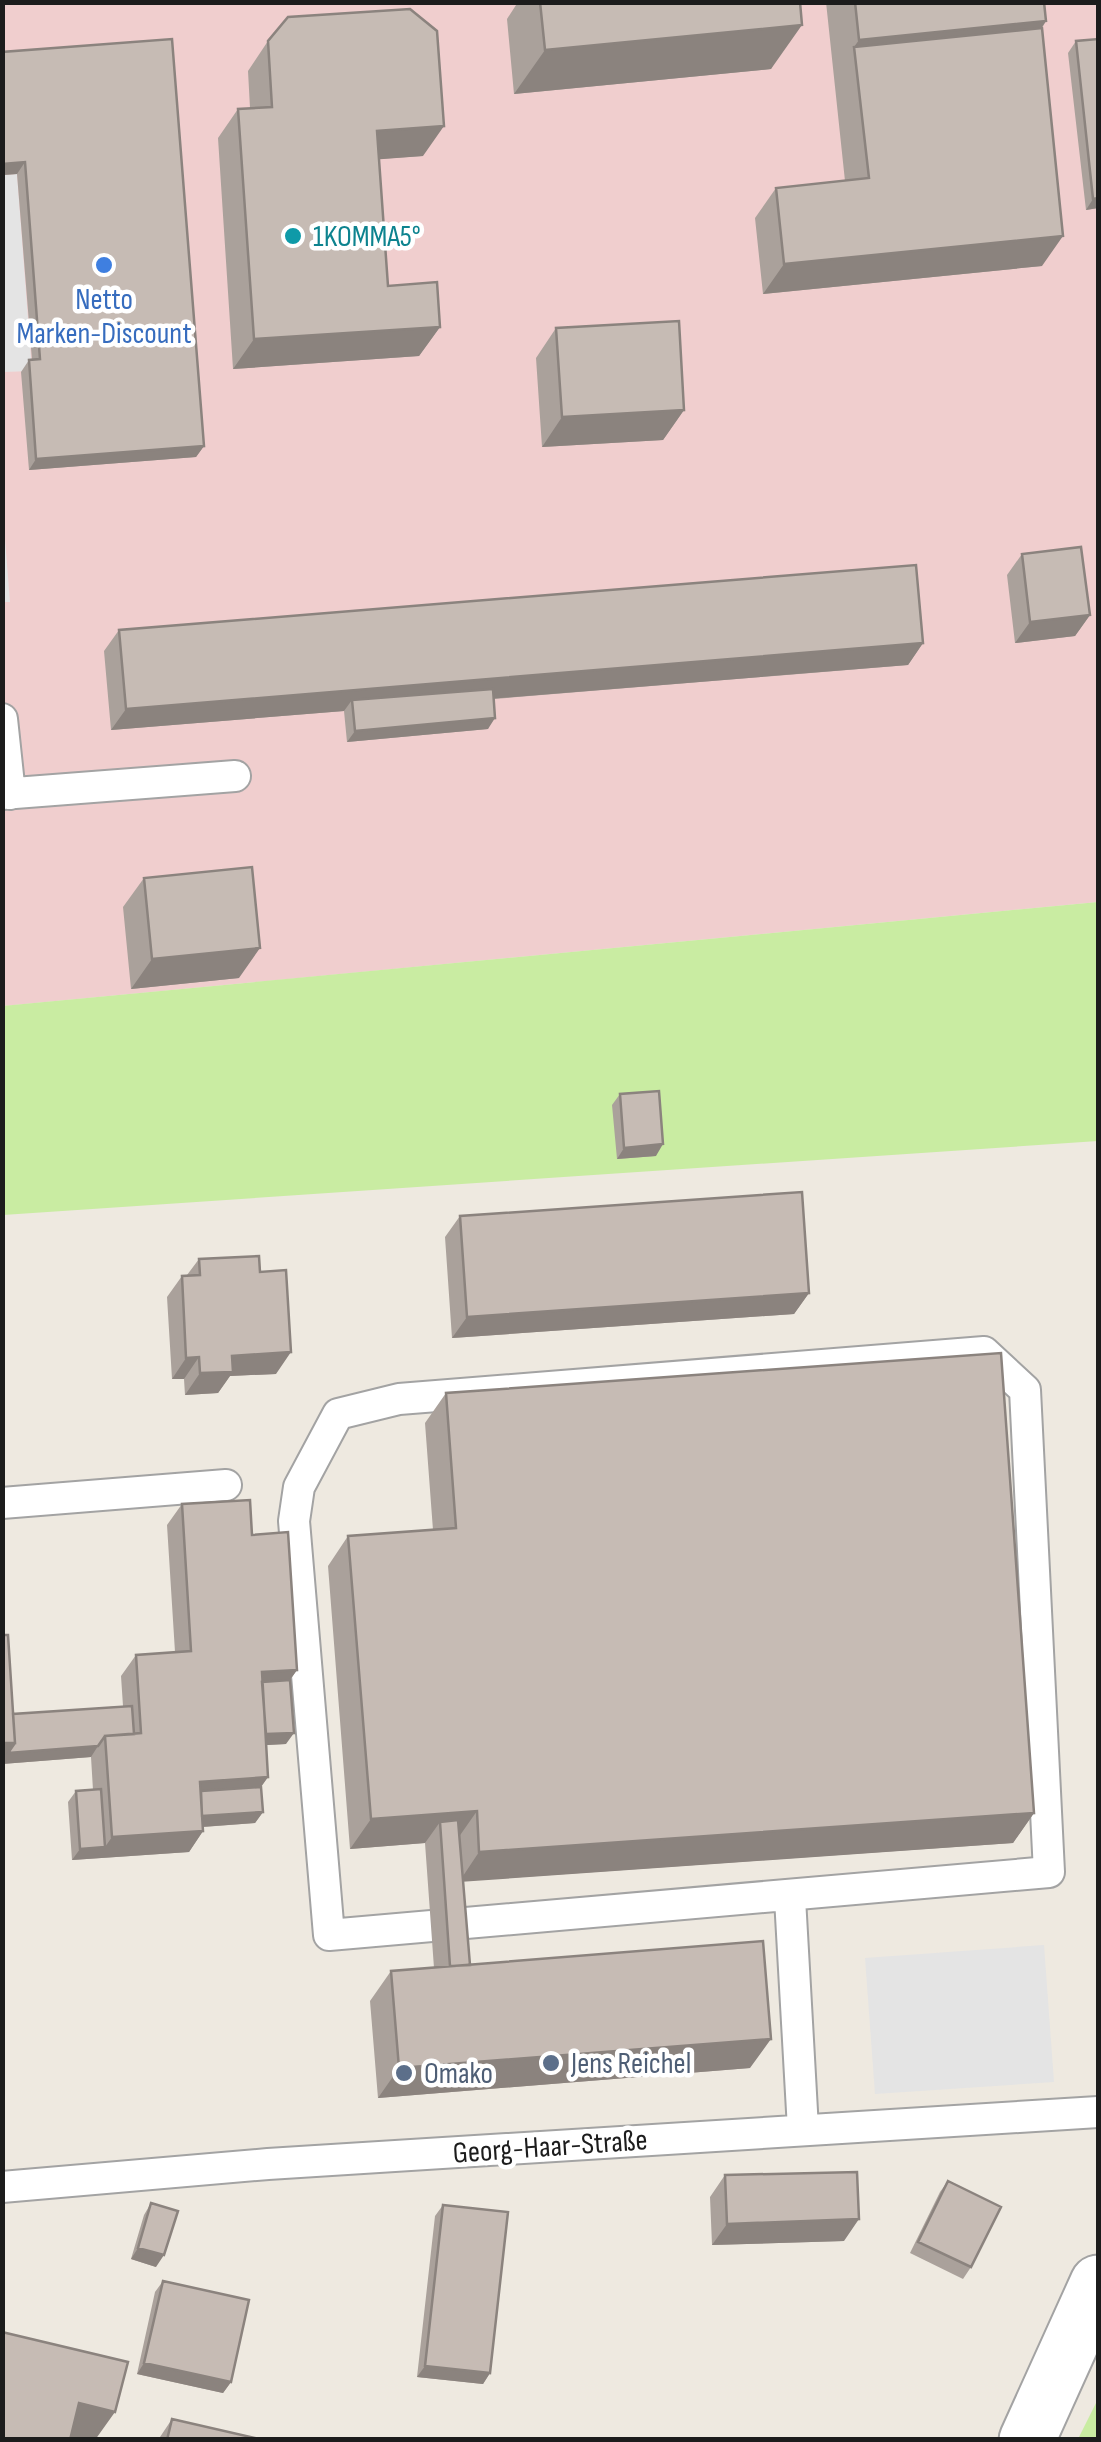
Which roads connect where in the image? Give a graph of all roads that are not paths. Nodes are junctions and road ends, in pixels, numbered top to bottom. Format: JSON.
{"nodes":[{"id":1,"x":2,"y":719,"type":"edge"},
{"id":2,"x":235,"y":776,"type":"dead end"},
{"id":3,"x":6,"y":794,"type":"edge"},
{"id":4,"x":226,"y":1485,"type":"dead end"},
{"id":5,"x":2,"y":1504,"type":"edge"},
{"id":6,"x":790,"y":1898,"type":"junction"},
{"id":7,"x":1098,"y":2112,"type":"edge"},
{"id":8,"x":803,"y":2128,"type":"junction"},
{"id":9,"x":2,"y":2187,"type":"edge"},
{"id":10,"x":1098,"y":2283,"type":"edge"},
{"id":11,"x":1027,"y":2440,"type":"edge"}],
"edges":[{"from":1,"to":3,"type":"lane"},
{"from":2,"to":3,"type":"lane"},
{"from":4,"to":5,"type":"lane"},
{"from":6,"to":6,"type":"lane"},
{"from":6,"to":8,"type":"lane"},
{"from":7,"to":8,"type":"lane","name":"Georg-Haar-Straße"},
{"from":8,"to":9,"type":"lane","name":"Georg-Haar-Straße"},
{"from":10,"to":11,"type":"street"}]}
